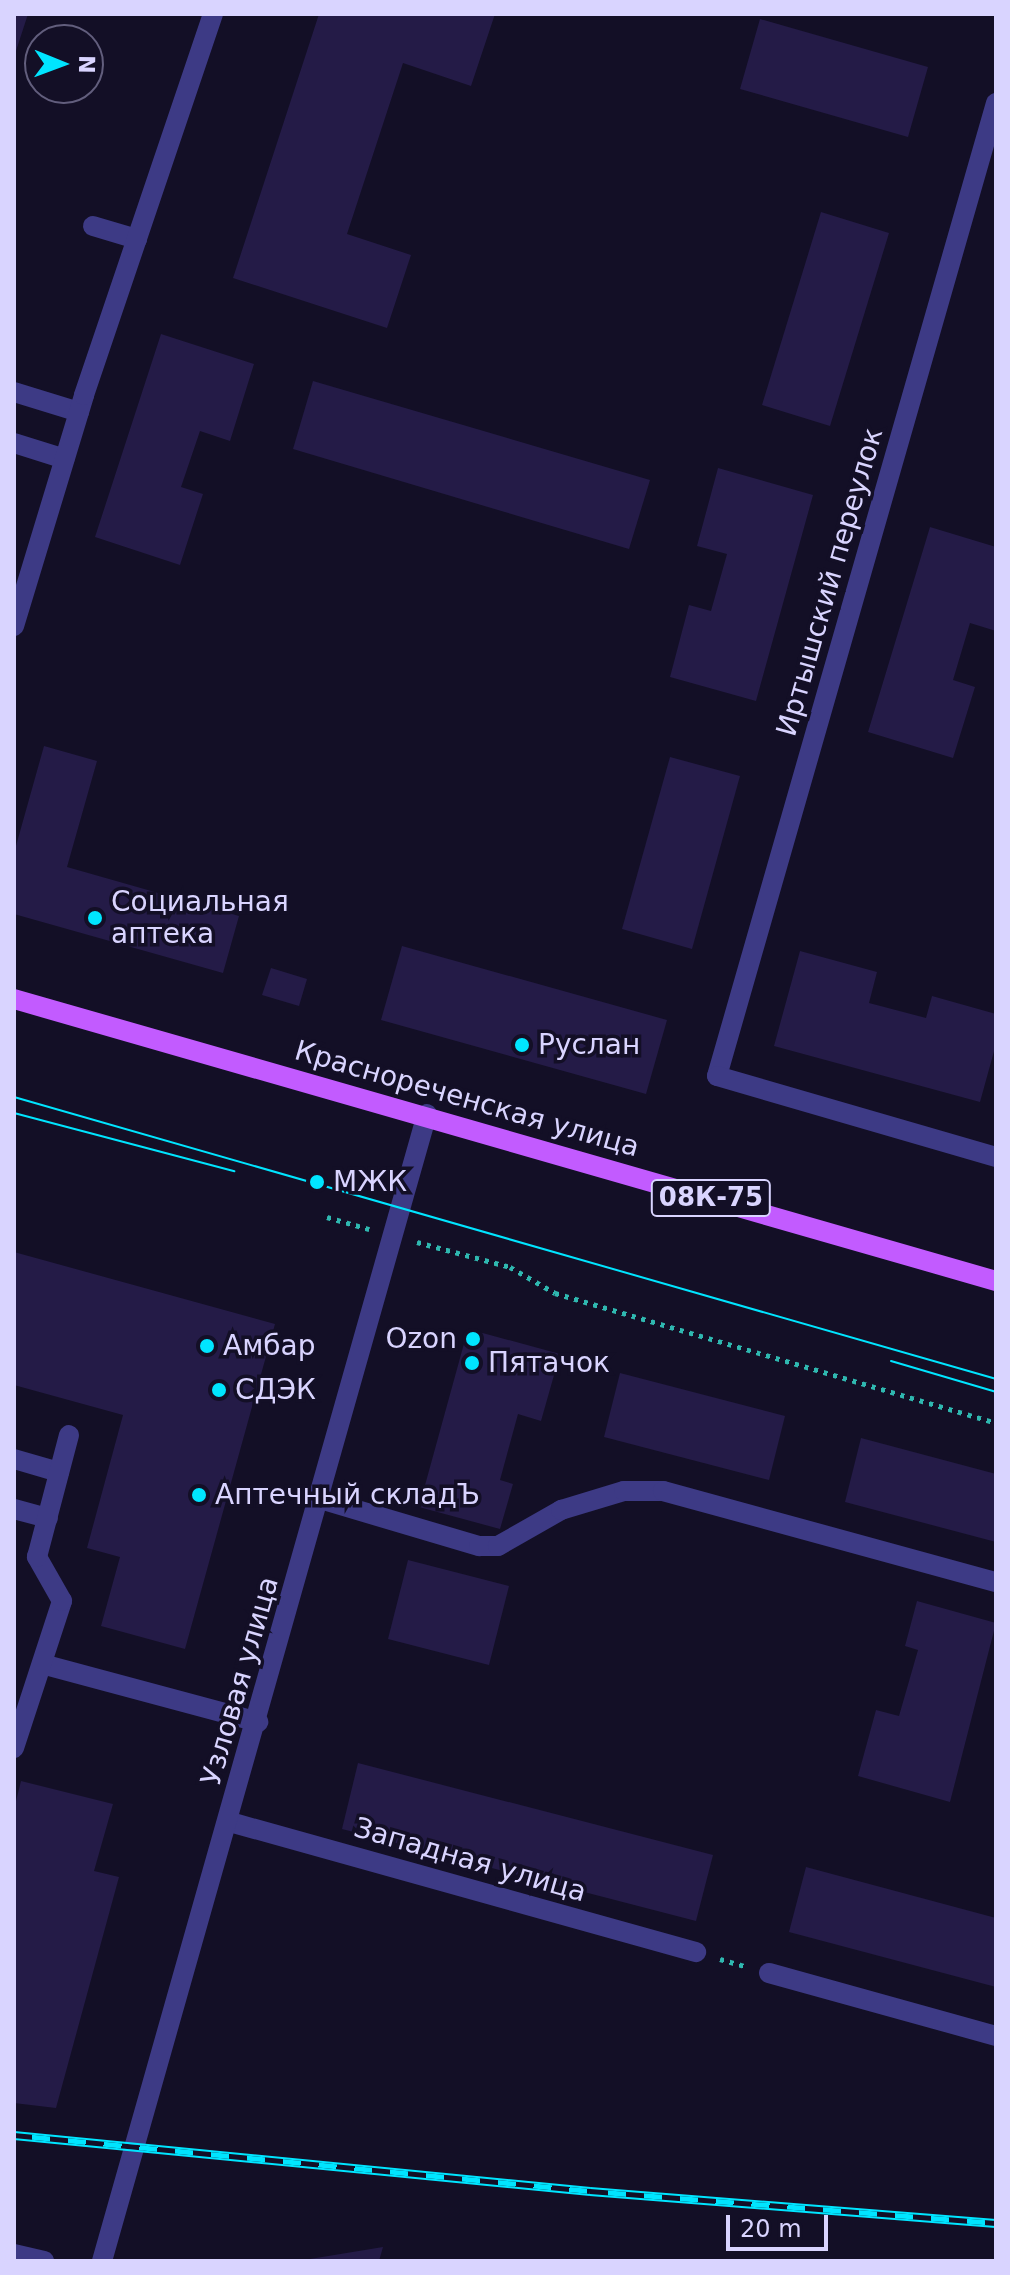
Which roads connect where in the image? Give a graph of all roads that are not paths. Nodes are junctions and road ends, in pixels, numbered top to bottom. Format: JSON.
{"nodes":[{"id":1,"x":213,"y":14,"type":"edge"},
{"id":2,"x":996,"y":103,"type":"edge"},
{"id":3,"x":93,"y":226,"type":"dead end"},
{"id":4,"x":137,"y":239,"type":"junction"},
{"id":5,"x":14,"y":392,"type":"edge"},
{"id":6,"x":79,"y":412,"type":"junction"},
{"id":7,"x":14,"y":443,"type":"edge"},
{"id":8,"x":65,"y":459,"type":"junction"},
{"id":9,"x":14,"y":626,"type":"edge"},
{"id":10,"x":14,"y":999,"type":"edge"},
{"id":11,"x":427,"y":1114,"type":"junction"},
{"id":12,"x":996,"y":1157,"type":"edge"},
{"id":13,"x":996,"y":1281,"type":"edge"},
{"id":14,"x":69,"y":1435,"type":"dead end"},
{"id":15,"x":14,"y":1459,"type":"edge"},
{"id":16,"x":59,"y":1472,"type":"junction"},
{"id":17,"x":320,"y":1499,"type":"junction"},
{"id":18,"x":14,"y":1509,"type":"edge"},
{"id":19,"x":48,"y":1518,"type":"junction"},
{"id":20,"x":996,"y":1582,"type":"edge"},
{"id":21,"x":42,"y":1664,"type":"junction"},
{"id":22,"x":258,"y":1722,"type":"junction"},
{"id":23,"x":14,"y":1748,"type":"edge"},
{"id":24,"x":230,"y":1822,"type":"junction"},
{"id":25,"x":696,"y":1952,"type":"road end"},
{"id":26,"x":769,"y":1973,"type":"road end"},
{"id":27,"x":996,"y":2036,"type":"edge"},
{"id":28,"x":14,"y":2254,"type":"edge"},
{"id":29,"x":44,"y":2261,"type":"edge"},
{"id":30,"x":102,"y":2261,"type":"edge"}],
"edges":[{"from":1,"to":4,"type":"street"},
{"from":2,"to":12,"type":"street","name":"Иртышский переулок"},
{"from":3,"to":4,"type":"street"},
{"from":4,"to":6,"type":"street"},
{"from":5,"to":6,"type":"street"},
{"from":6,"to":8,"type":"street"},
{"from":7,"to":8,"type":"street"},
{"from":8,"to":9,"type":"street"},
{"from":10,"to":11,"type":"main road","name":"Краснореченская улица","number":"08К-75"},
{"from":11,"to":13,"type":"main road","name":"Краснореченская улица","number":"08К-75"},
{"from":11,"to":17,"type":"street","name":"Узловая улица"},
{"from":14,"to":16,"type":"street"},
{"from":15,"to":16,"type":"street"},
{"from":16,"to":19,"type":"street"},
{"from":17,"to":20,"type":"street"},
{"from":17,"to":22,"type":"street","name":"Узловая улица"},
{"from":18,"to":19,"type":"street"},
{"from":19,"to":21,"type":"street"},
{"from":21,"to":22,"type":"street"},
{"from":21,"to":23,"type":"street"},
{"from":22,"to":24,"type":"street","name":"Узловая улица"},
{"from":24,"to":25,"type":"street","name":"Западная улица"},
{"from":24,"to":30,"type":"street","name":"Узловая улица"},
{"from":26,"to":27,"type":"street"},
{"from":28,"to":29,"type":"street"}]}
